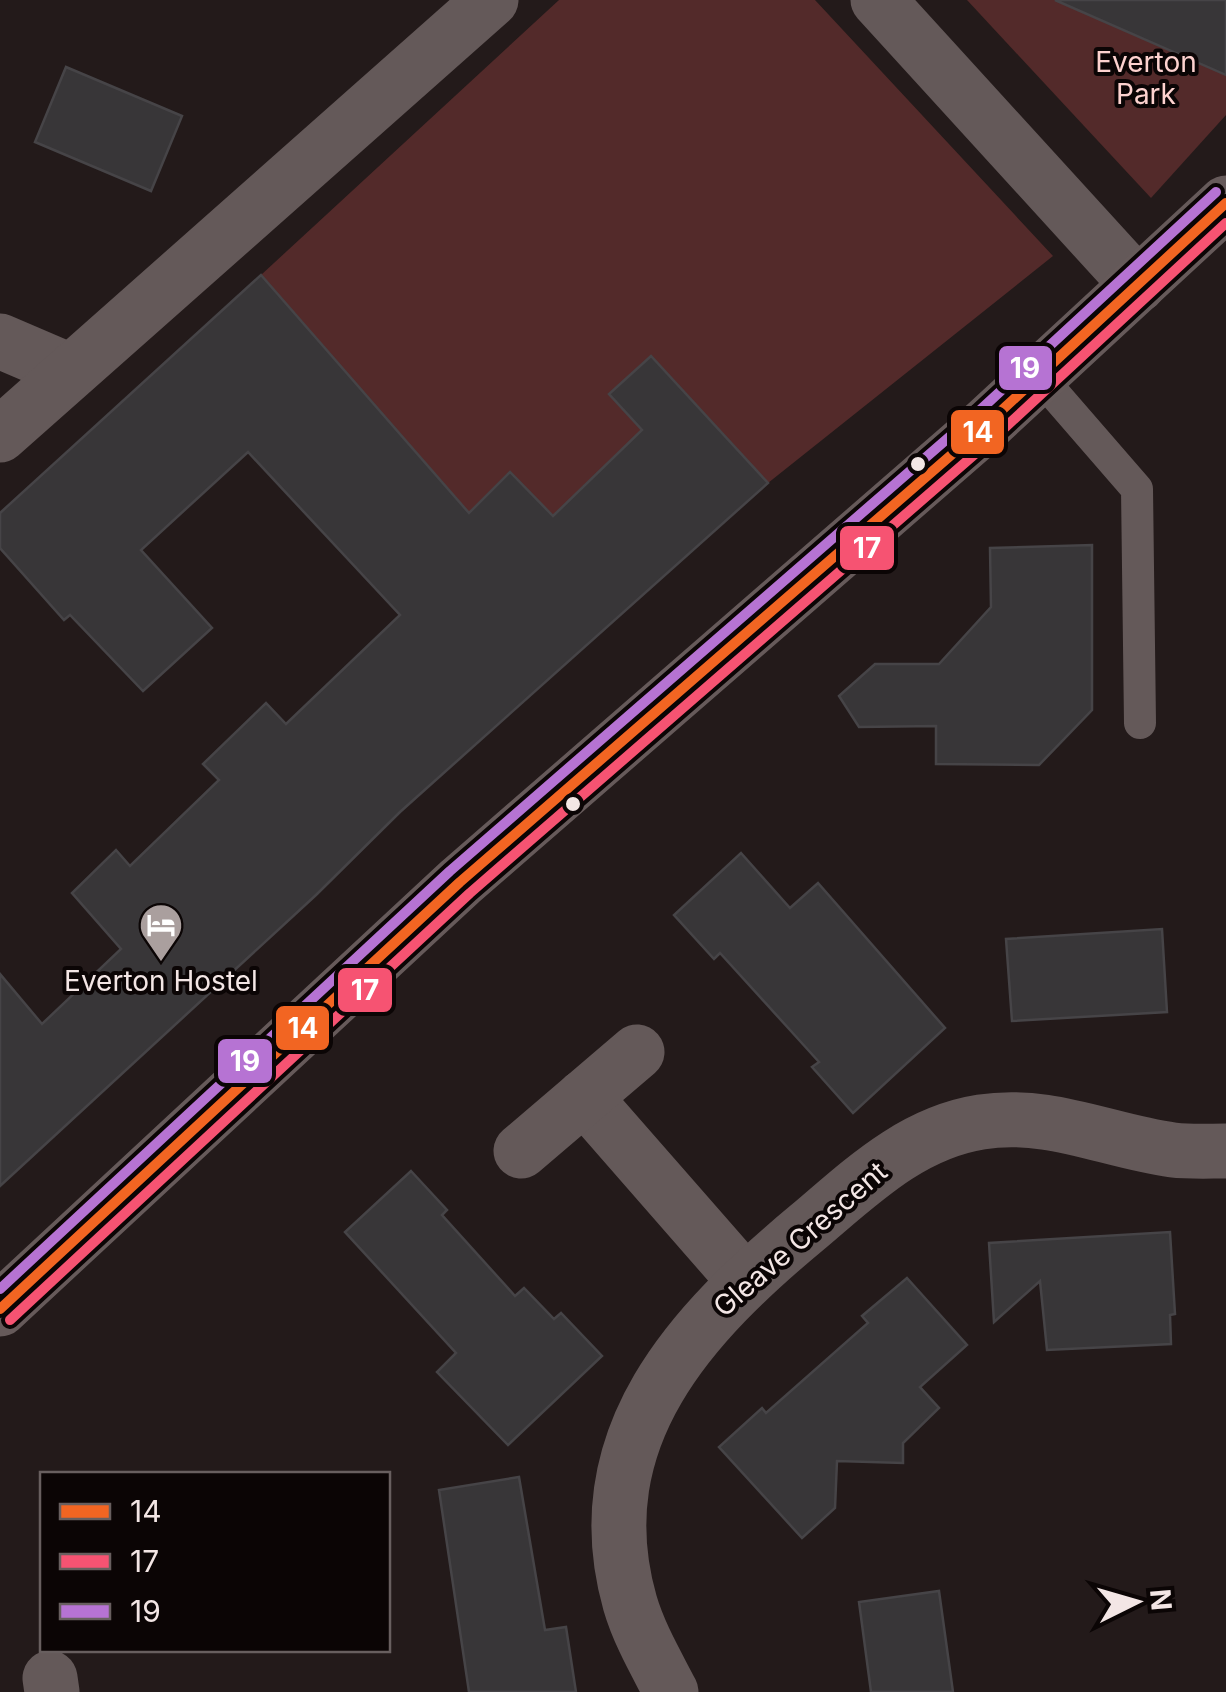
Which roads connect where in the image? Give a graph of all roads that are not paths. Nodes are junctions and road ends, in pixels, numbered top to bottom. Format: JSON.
{"nodes":[{"id":1,"x":491,"y":0,"type":"edge"},
{"id":2,"x":878,"y":0,"type":"edge"},
{"id":3,"x":1226,"y":203,"type":"edge"},
{"id":4,"x":1138,"y":285,"type":"junction"},
{"id":5,"x":0,"y":341,"type":"edge"},
{"id":6,"x":70,"y":371,"type":"junction"},
{"id":7,"x":1039,"y":376,"type":"junction"},
{"id":8,"x":0,"y":435,"type":"edge"},
{"id":9,"x":1140,"y":724,"type":"dead end"},
{"id":10,"x":638,"y":1052,"type":"dead end"},
{"id":11,"x":584,"y":1097,"type":"junction"},
{"id":12,"x":521,"y":1151,"type":"dead end"},
{"id":13,"x":1226,"y":1151,"type":"edge"},
{"id":14,"x":744,"y":1280,"type":"junction"},
{"id":15,"x":0,"y":1309,"type":"edge"},
{"id":16,"x":671,"y":1692,"type":"edge"}],
"edges":[{"from":1,"to":6,"type":"street"},
{"from":2,"to":4,"type":"street"},
{"from":3,"to":4,"type":"main road"},
{"from":4,"to":7,"type":"main road"},
{"from":5,"to":6,"type":"street"},
{"from":6,"to":8,"type":"street"},
{"from":7,"to":9,"type":"lane"},
{"from":7,"to":15,"type":"main road"},
{"from":10,"to":11,"type":"street"},
{"from":11,"to":12,"type":"street"},
{"from":11,"to":14,"type":"street"},
{"from":13,"to":14,"type":"street","name":"Gleave Crescent"},
{"from":14,"to":16,"type":"street","name":"Gleave Crescent"}]}
